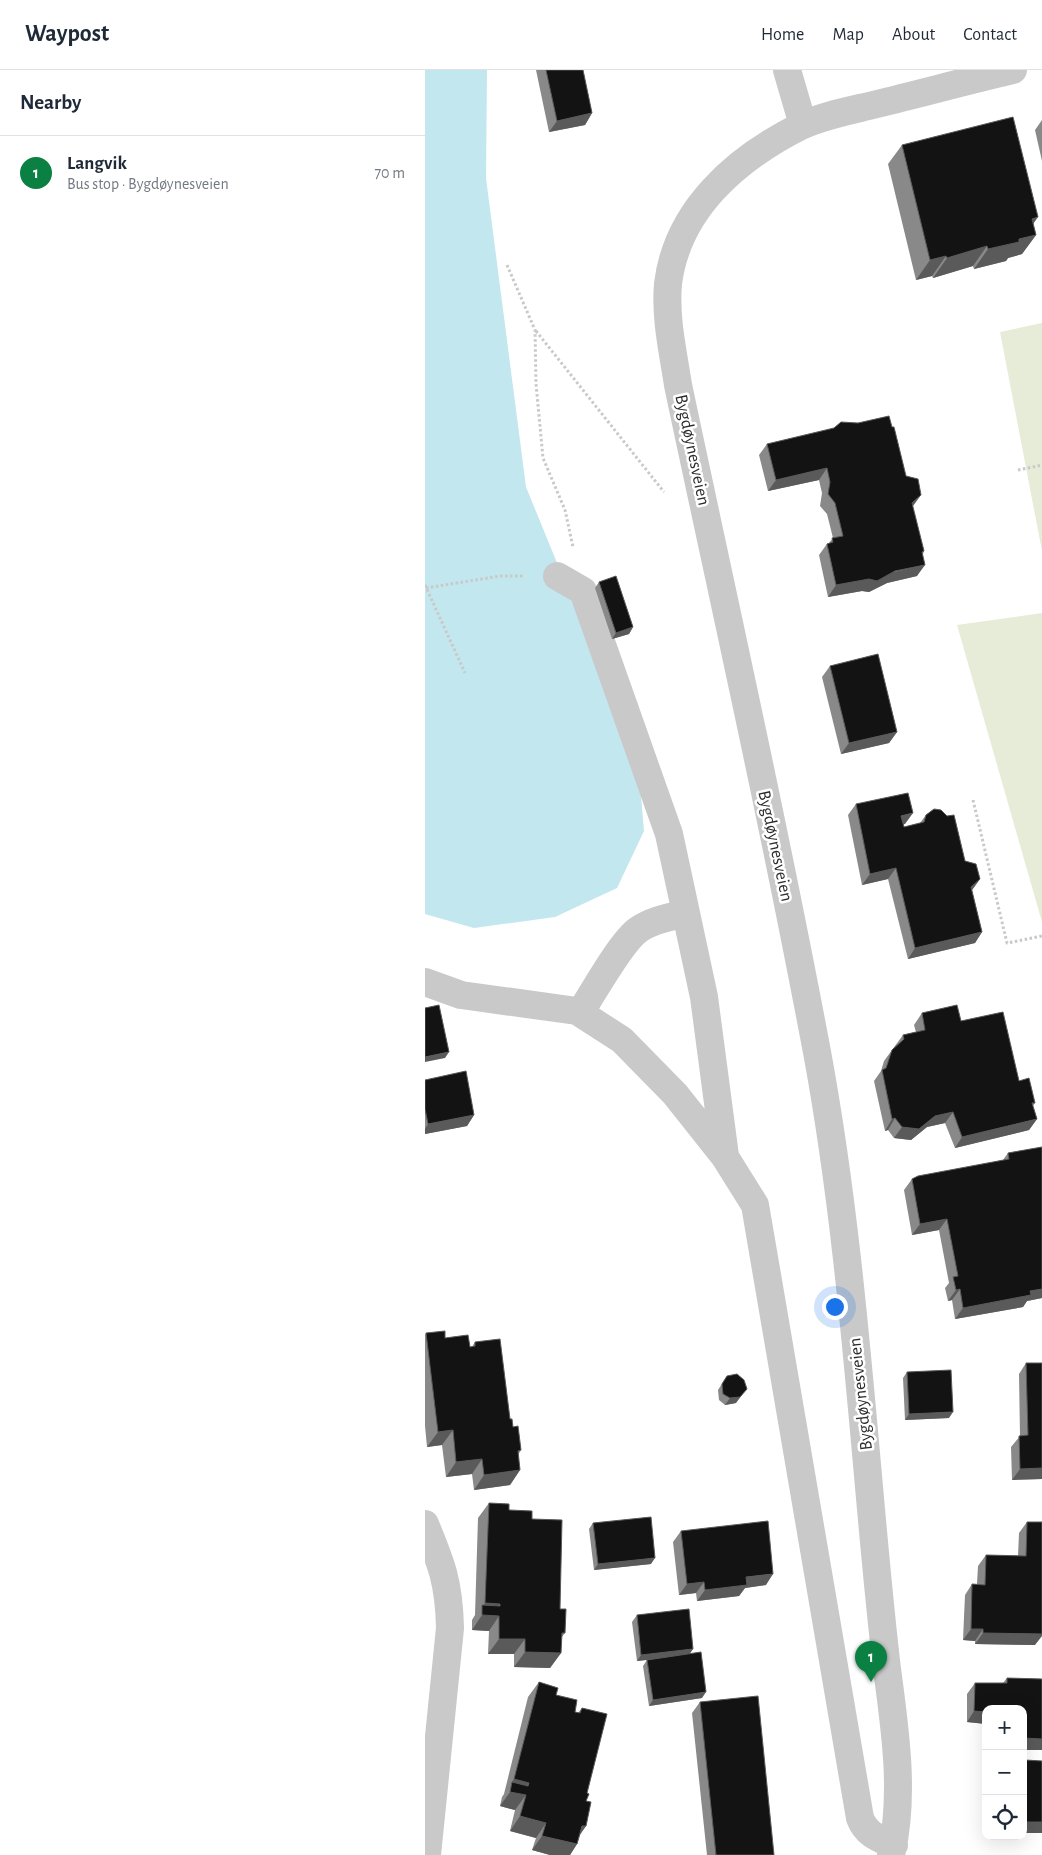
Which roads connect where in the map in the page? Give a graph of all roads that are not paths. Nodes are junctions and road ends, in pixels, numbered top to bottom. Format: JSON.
{"nodes":[{"id":1,"x":787,"y":70,"type":"edge"},
{"id":2,"x":1013,"y":70,"type":"edge"},
{"id":3,"x":803,"y":125,"type":"junction"},
{"id":4,"x":557,"y":576,"type":"road end"},
{"id":5,"x":686,"y":913,"type":"junction"},
{"id":6,"x":425,"y":982,"type":"edge"},
{"id":7,"x":580,"y":1013,"type":"junction"},
{"id":8,"x":725,"y":1158,"type":"junction"},
{"id":9,"x":425,"y":1524,"type":"edge"},
{"id":10,"x":893,"y":1850,"type":"edge"},
{"id":11,"x":427,"y":1855,"type":"edge"}],
"edges":[{"from":1,"to":3,"type":"street"},
{"from":2,"to":3,"type":"street","name":"Bygdøynesveien"},
{"from":3,"to":10,"type":"street","name":"Bygdøynesveien"},
{"from":4,"to":5,"type":"street"},
{"from":5,"to":7,"type":"street"},
{"from":5,"to":8,"type":"street"},
{"from":6,"to":7,"type":"street","name":"Bygdøynesveien"},
{"from":7,"to":8,"type":"street","name":"Bygdøynesveien"},
{"from":8,"to":10,"type":"street","name":"Bygdøynesveien"},
{"from":9,"to":11,"type":"street"}]}
